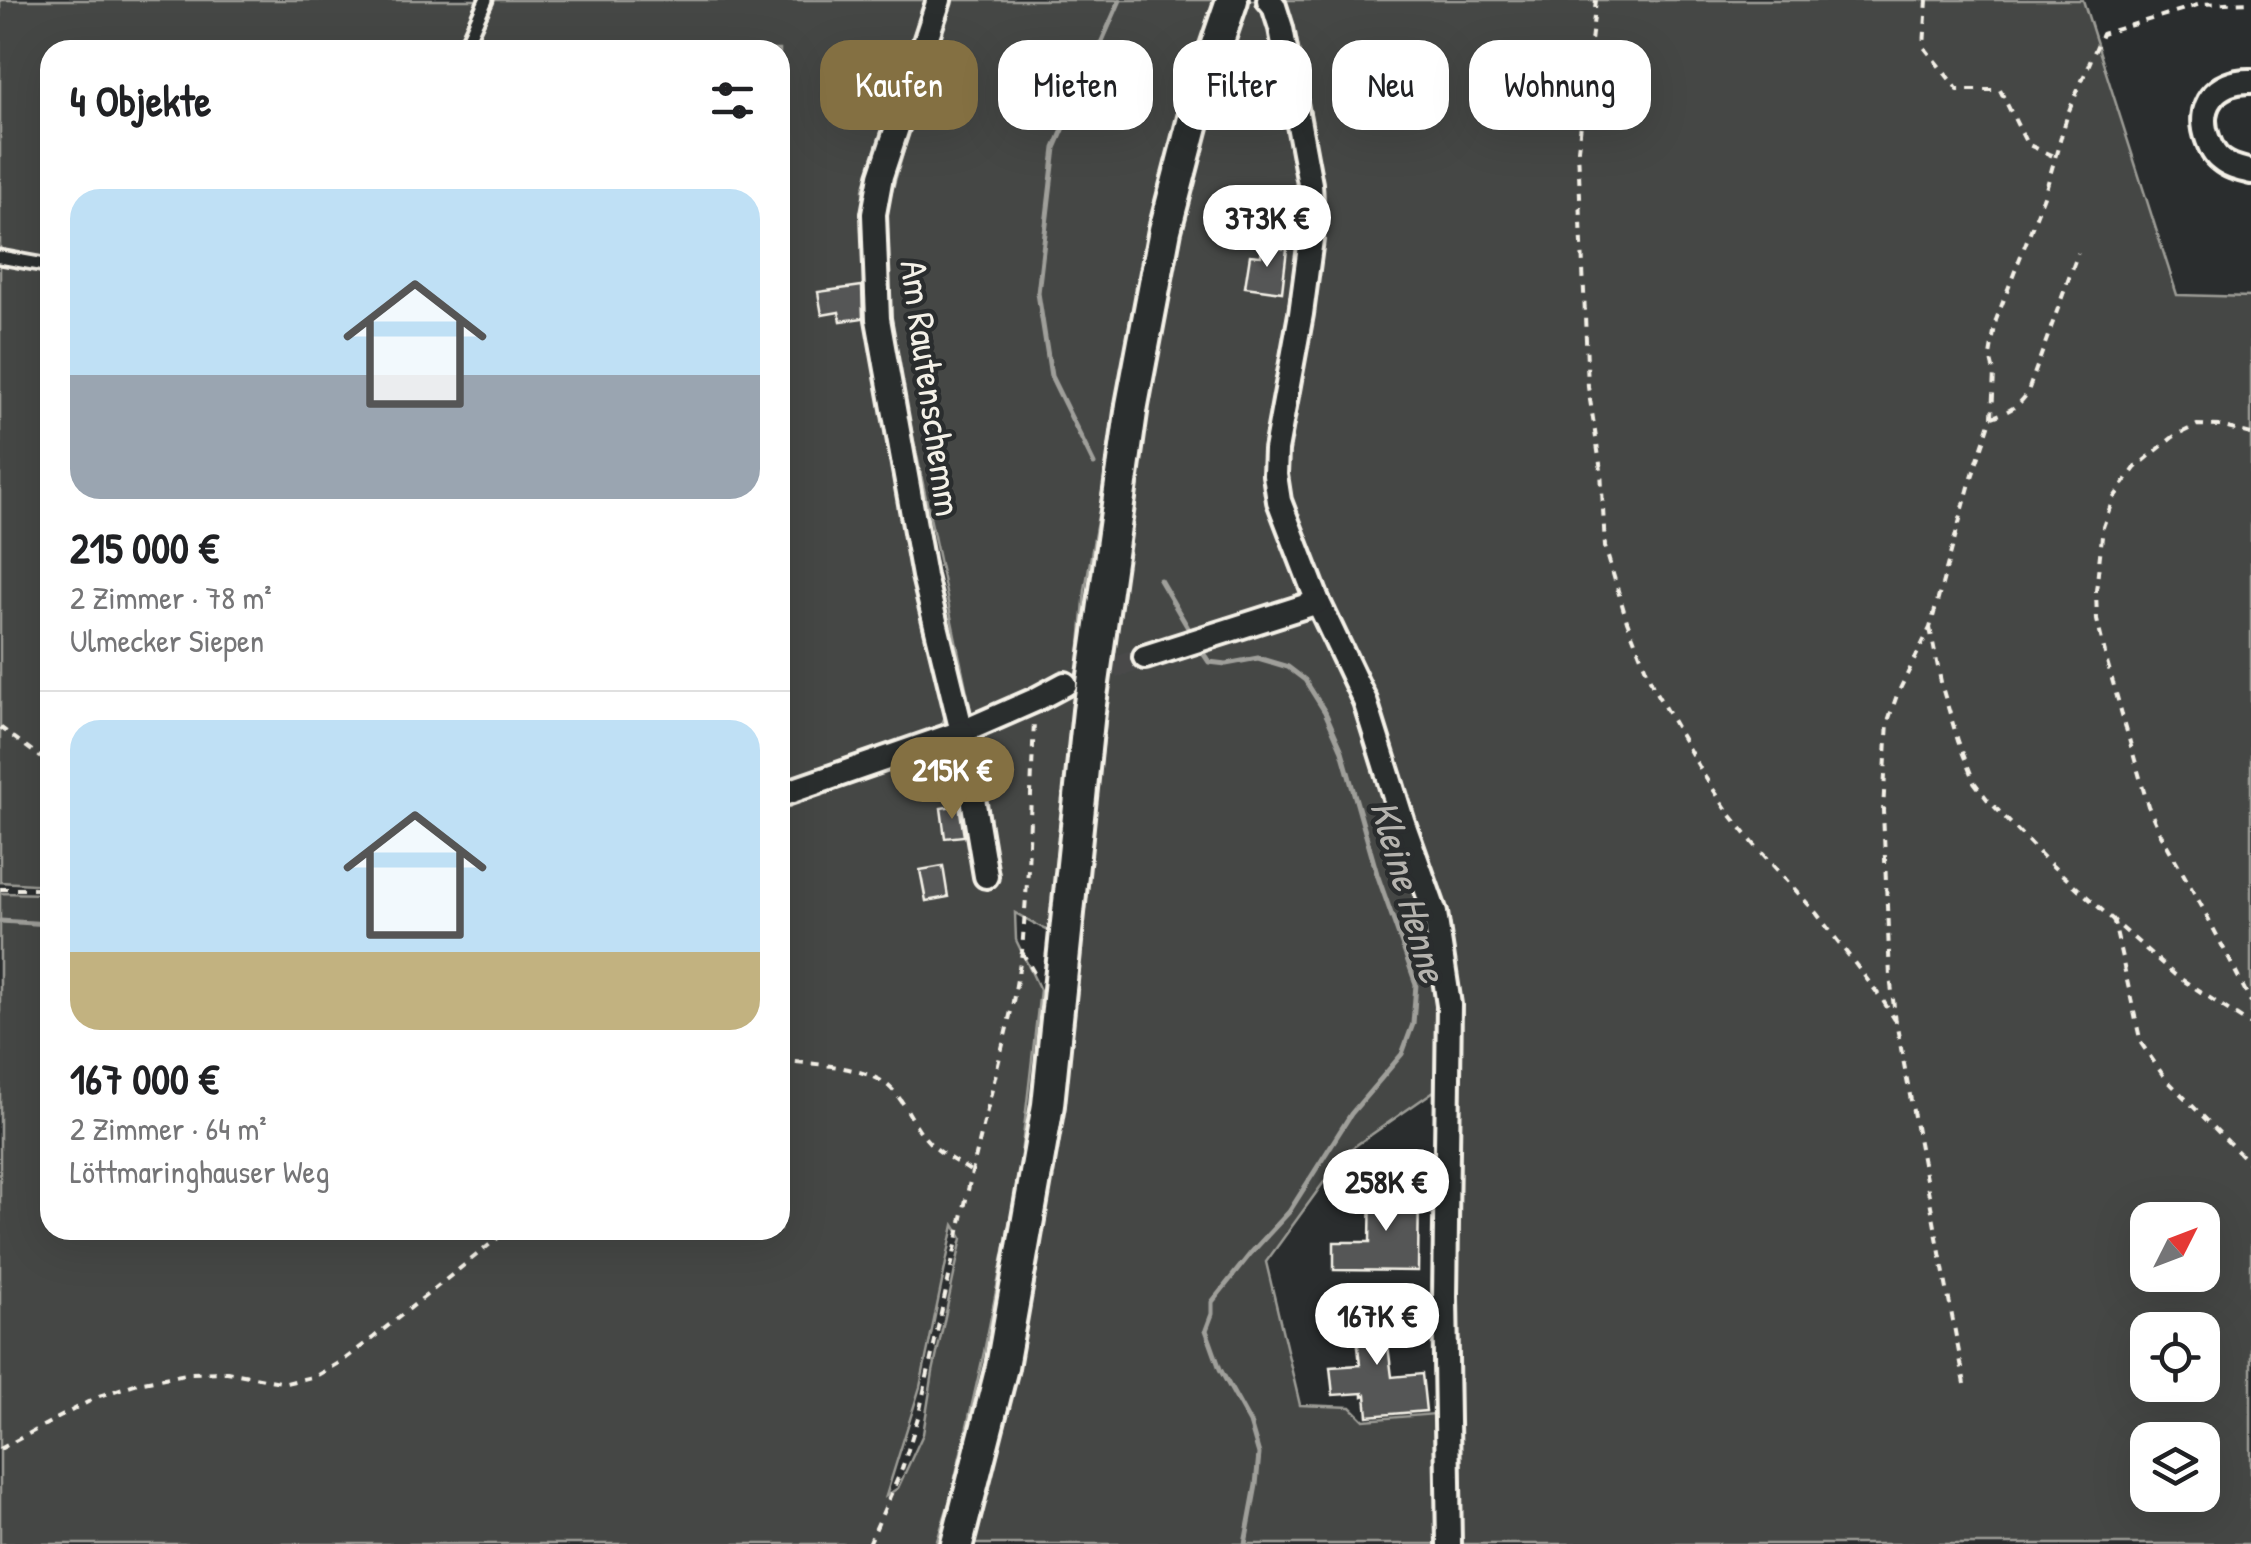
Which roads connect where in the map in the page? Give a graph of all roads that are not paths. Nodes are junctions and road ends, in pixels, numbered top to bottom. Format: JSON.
{"nodes":[{"id":1,"x":486,"y":0,"type":"edge"},
{"id":2,"x":939,"y":0,"type":"edge"},
{"id":3,"x":1232,"y":0,"type":"edge"},
{"id":4,"x":1269,"y":0,"type":"edge"},
{"id":5,"x":468,"y":40,"type":"edge"},
{"id":6,"x":2251,"y":81,"type":"edge"},
{"id":7,"x":2251,"y":172,"type":"edge"},
{"id":8,"x":0,"y":257,"type":"edge"},
{"id":9,"x":40,"y":264,"type":"edge"},
{"id":10,"x":1318,"y":602,"type":"junction"},
{"id":11,"x":1145,"y":657,"type":"tunnel mouth"},
{"id":12,"x":1065,"y":684,"type":"tunnel mouth"},
{"id":13,"x":962,"y":732,"type":"junction"},
{"id":14,"x":790,"y":792,"type":"edge"},
{"id":15,"x":986,"y":876,"type":"dead end"},
{"id":16,"x":958,"y":1544,"type":"edge"},
{"id":17,"x":1449,"y":1544,"type":"edge"}],
"edges":[{"from":1,"to":5,"type":"lane"},
{"from":2,"to":13,"type":"street","name":"Am Rautenschemm"},
{"from":3,"to":16,"type":"main road"},
{"from":4,"to":10,"type":"street"},
{"from":6,"to":7,"type":"street"},
{"from":8,"to":9,"type":"lane"},
{"from":10,"to":11,"type":"street"},
{"from":10,"to":17,"type":"street"},
{"from":12,"to":13,"type":"street"},
{"from":13,"to":14,"type":"street"},
{"from":13,"to":15,"type":"street","name":"Am Rautenschemm"}]}
